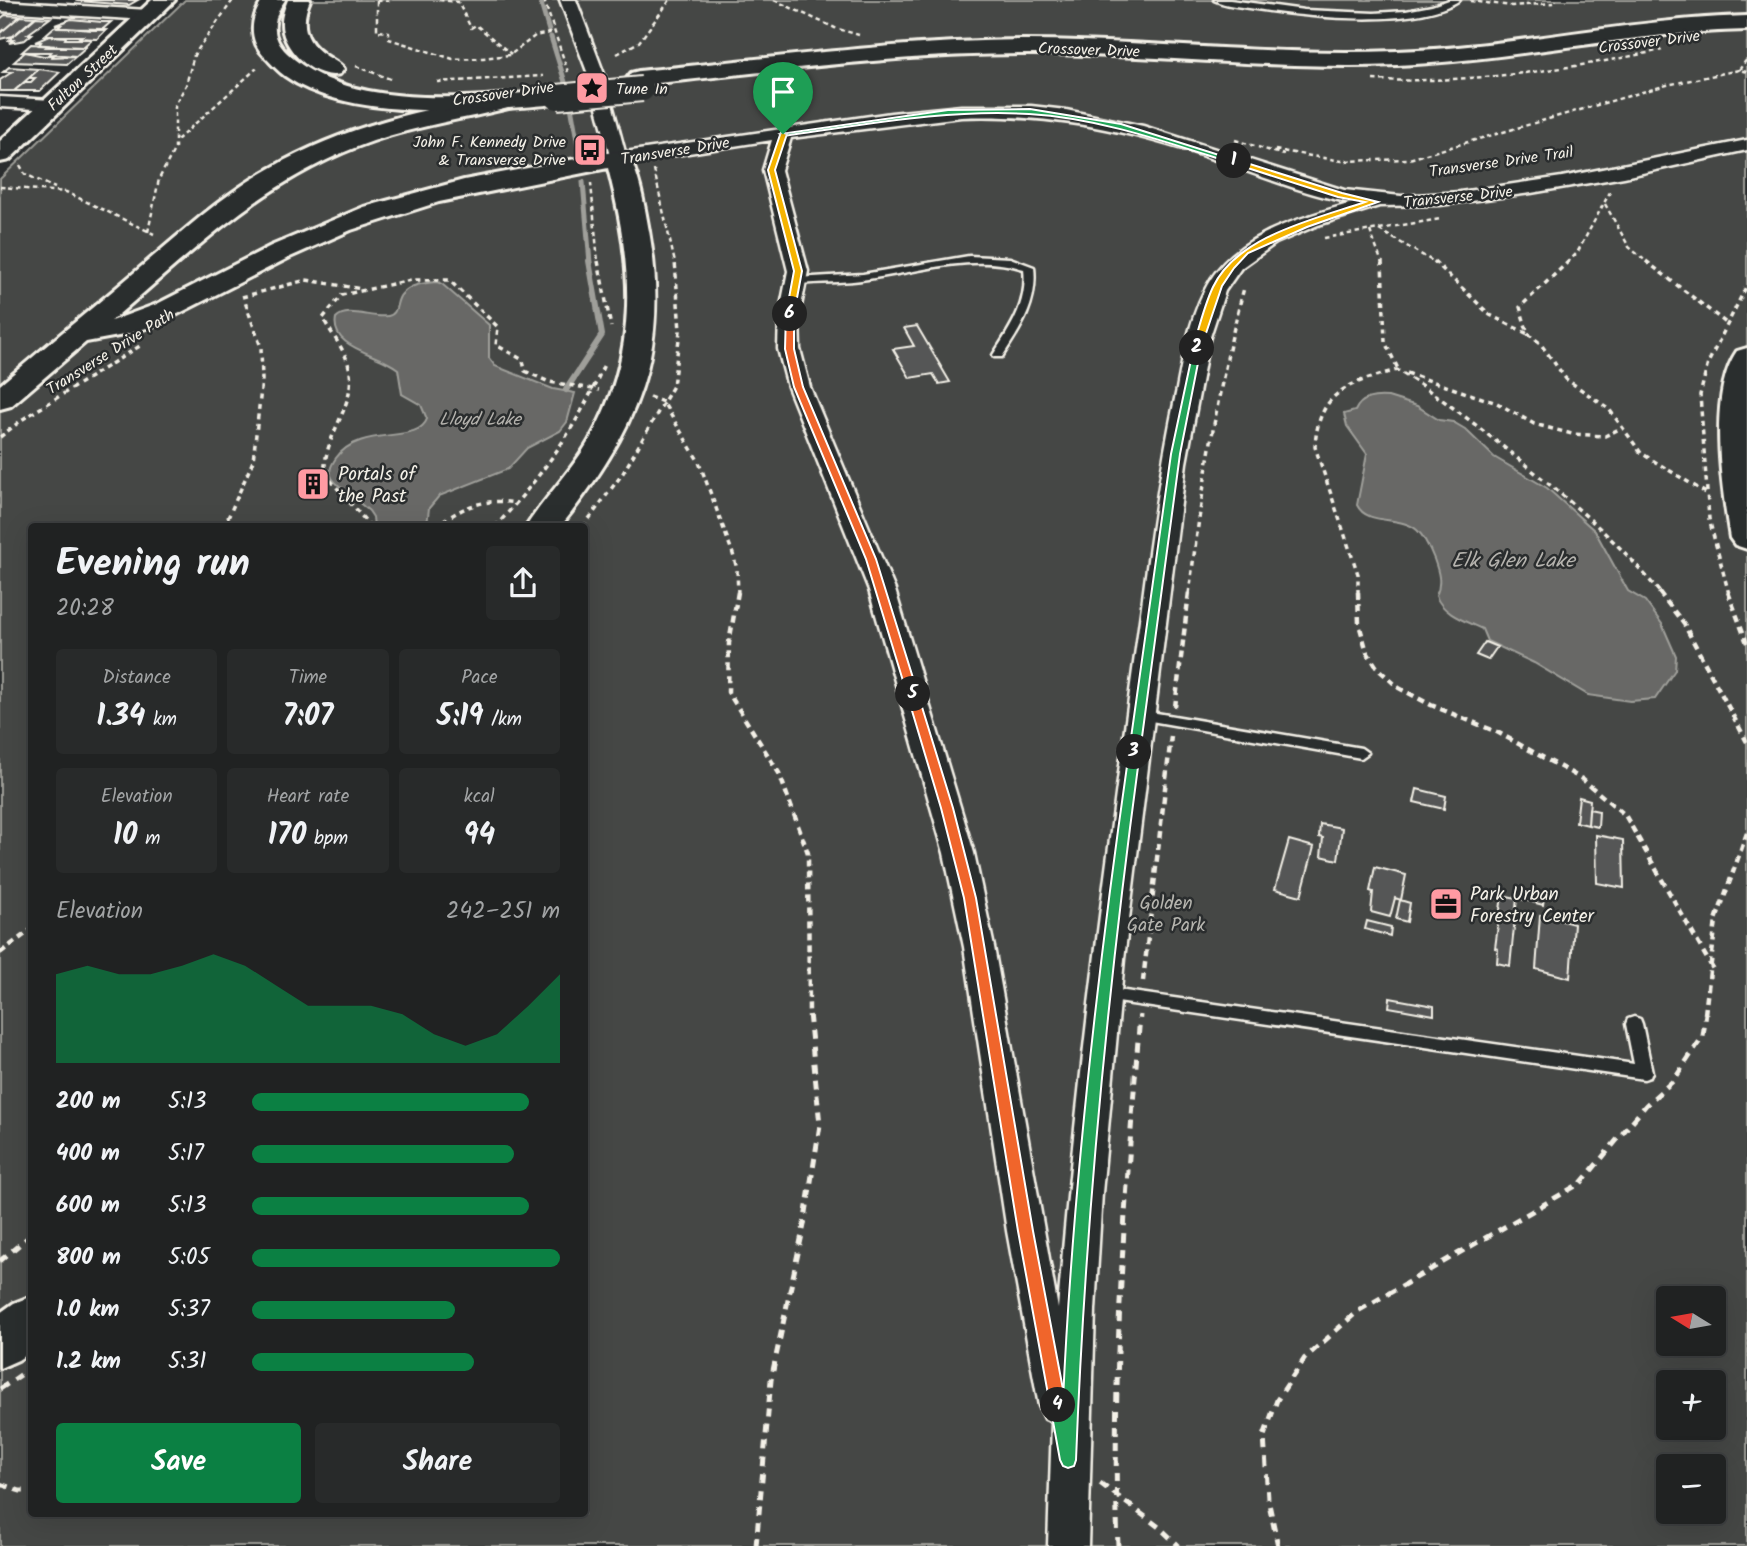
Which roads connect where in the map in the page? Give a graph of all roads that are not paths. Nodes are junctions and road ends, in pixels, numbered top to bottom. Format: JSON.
{"nodes":[{"id":1,"x":274,"y":0,"type":"edge"},
{"id":2,"x":299,"y":0,"type":"edge"},
{"id":3,"x":568,"y":0,"type":"edge"},
{"id":4,"x":1218,"y":0,"type":"edge"},
{"id":5,"x":1456,"y":0,"type":"edge"},
{"id":6,"x":0,"y":6,"type":"edge"},
{"id":7,"x":156,"y":7,"type":"edge"},
{"id":8,"x":1734,"y":24,"type":"edge"},
{"id":9,"x":1747,"y":35,"type":"edge"},
{"id":10,"x":433,"y":93,"type":"junction"},
{"id":11,"x":504,"y":97,"type":"junction"},
{"id":12,"x":0,"y":102,"type":"edge"},
{"id":13,"x":52,"y":105,"type":"junction"},
{"id":14,"x":783,"y":134,"type":"junction"},
{"id":15,"x":1747,"y":145,"type":"edge"},
{"id":16,"x":9,"y":158,"type":"edge"},
{"id":17,"x":618,"y":159,"type":"junction"},
{"id":18,"x":1374,"y":202,"type":"junction"},
{"id":19,"x":118,"y":273,"type":"junction"},
{"id":20,"x":797,"y":281,"type":"junction"},
{"id":21,"x":78,"y":334,"type":"junction"},
{"id":22,"x":998,"y":355,"type":"dead end"},
{"id":23,"x":1747,"y":357,"type":"edge"},
{"id":24,"x":0,"y":370,"type":"edge"},
{"id":25,"x":0,"y":377,"type":"edge"},
{"id":26,"x":0,"y":400,"type":"edge"},
{"id":27,"x":545,"y":523,"type":"edge"},
{"id":28,"x":1747,"y":538,"type":"edge"},
{"id":29,"x":1139,"y":715,"type":"junction"},
{"id":30,"x":1361,"y":753,"type":"dead end"},
{"id":31,"x":1103,"y":993,"type":"junction"},
{"id":32,"x":1634,"y":1024,"type":"dead end"},
{"id":33,"x":28,"y":1323,"type":"edge"},
{"id":34,"x":0,"y":1343,"type":"edge"},
{"id":35,"x":1068,"y":1460,"type":"junction"},
{"id":36,"x":1068,"y":1546,"type":"edge"}],
"edges":[{"from":1,"to":10,"type":"main road"},
{"from":2,"to":11,"type":"main road"},
{"from":3,"to":17,"type":"street"},
{"from":4,"to":5,"type":"lane"},
{"from":6,"to":7,"type":"street"},
{"from":7,"to":13,"type":"main road","name":"Fulton Street"},
{"from":8,"to":9,"type":"main road","name":"Crossover Drive"},
{"from":8,"to":11,"type":"main road","name":"Crossover Drive","bridge":true},
{"from":10,"to":11,"type":"main road","name":"Crossover Drive"},
{"from":10,"to":19,"type":"main road","name":"Crossover Drive"},
{"from":11,"to":21,"type":"main road","name":"Crossover Drive"},
{"from":12,"to":13,"type":"street"},
{"from":13,"to":16,"type":"main road","name":"Fulton Street"},
{"from":14,"to":17,"type":"street","name":"Transverse Drive"},
{"from":14,"to":18,"type":"street","name":"Transverse Drive"},
{"from":14,"to":20,"type":"street"},
{"from":15,"to":18,"type":"street","name":"Transverse Drive"},
{"from":17,"to":21,"type":"main road","name":"Transverse Drive"},
{"from":17,"to":27,"type":"main road"},
{"from":18,"to":29,"type":"street"},
{"from":19,"to":21,"type":"main road"},
{"from":19,"to":24,"type":"main road","name":"Crossover Drive"},
{"from":20,"to":22,"type":"lane"},
{"from":20,"to":35,"type":"street"},
{"from":21,"to":25,"type":"main road"},
{"from":21,"to":26,"type":"main road","name":"Crossover Drive"},
{"from":23,"to":28,"type":"main road"},
{"from":29,"to":30,"type":"lane"},
{"from":29,"to":31,"type":"street"},
{"from":31,"to":32,"type":"lane"},
{"from":31,"to":35,"type":"street"},
{"from":33,"to":34,"type":"main road"},
{"from":35,"to":36,"type":"street"}]}
